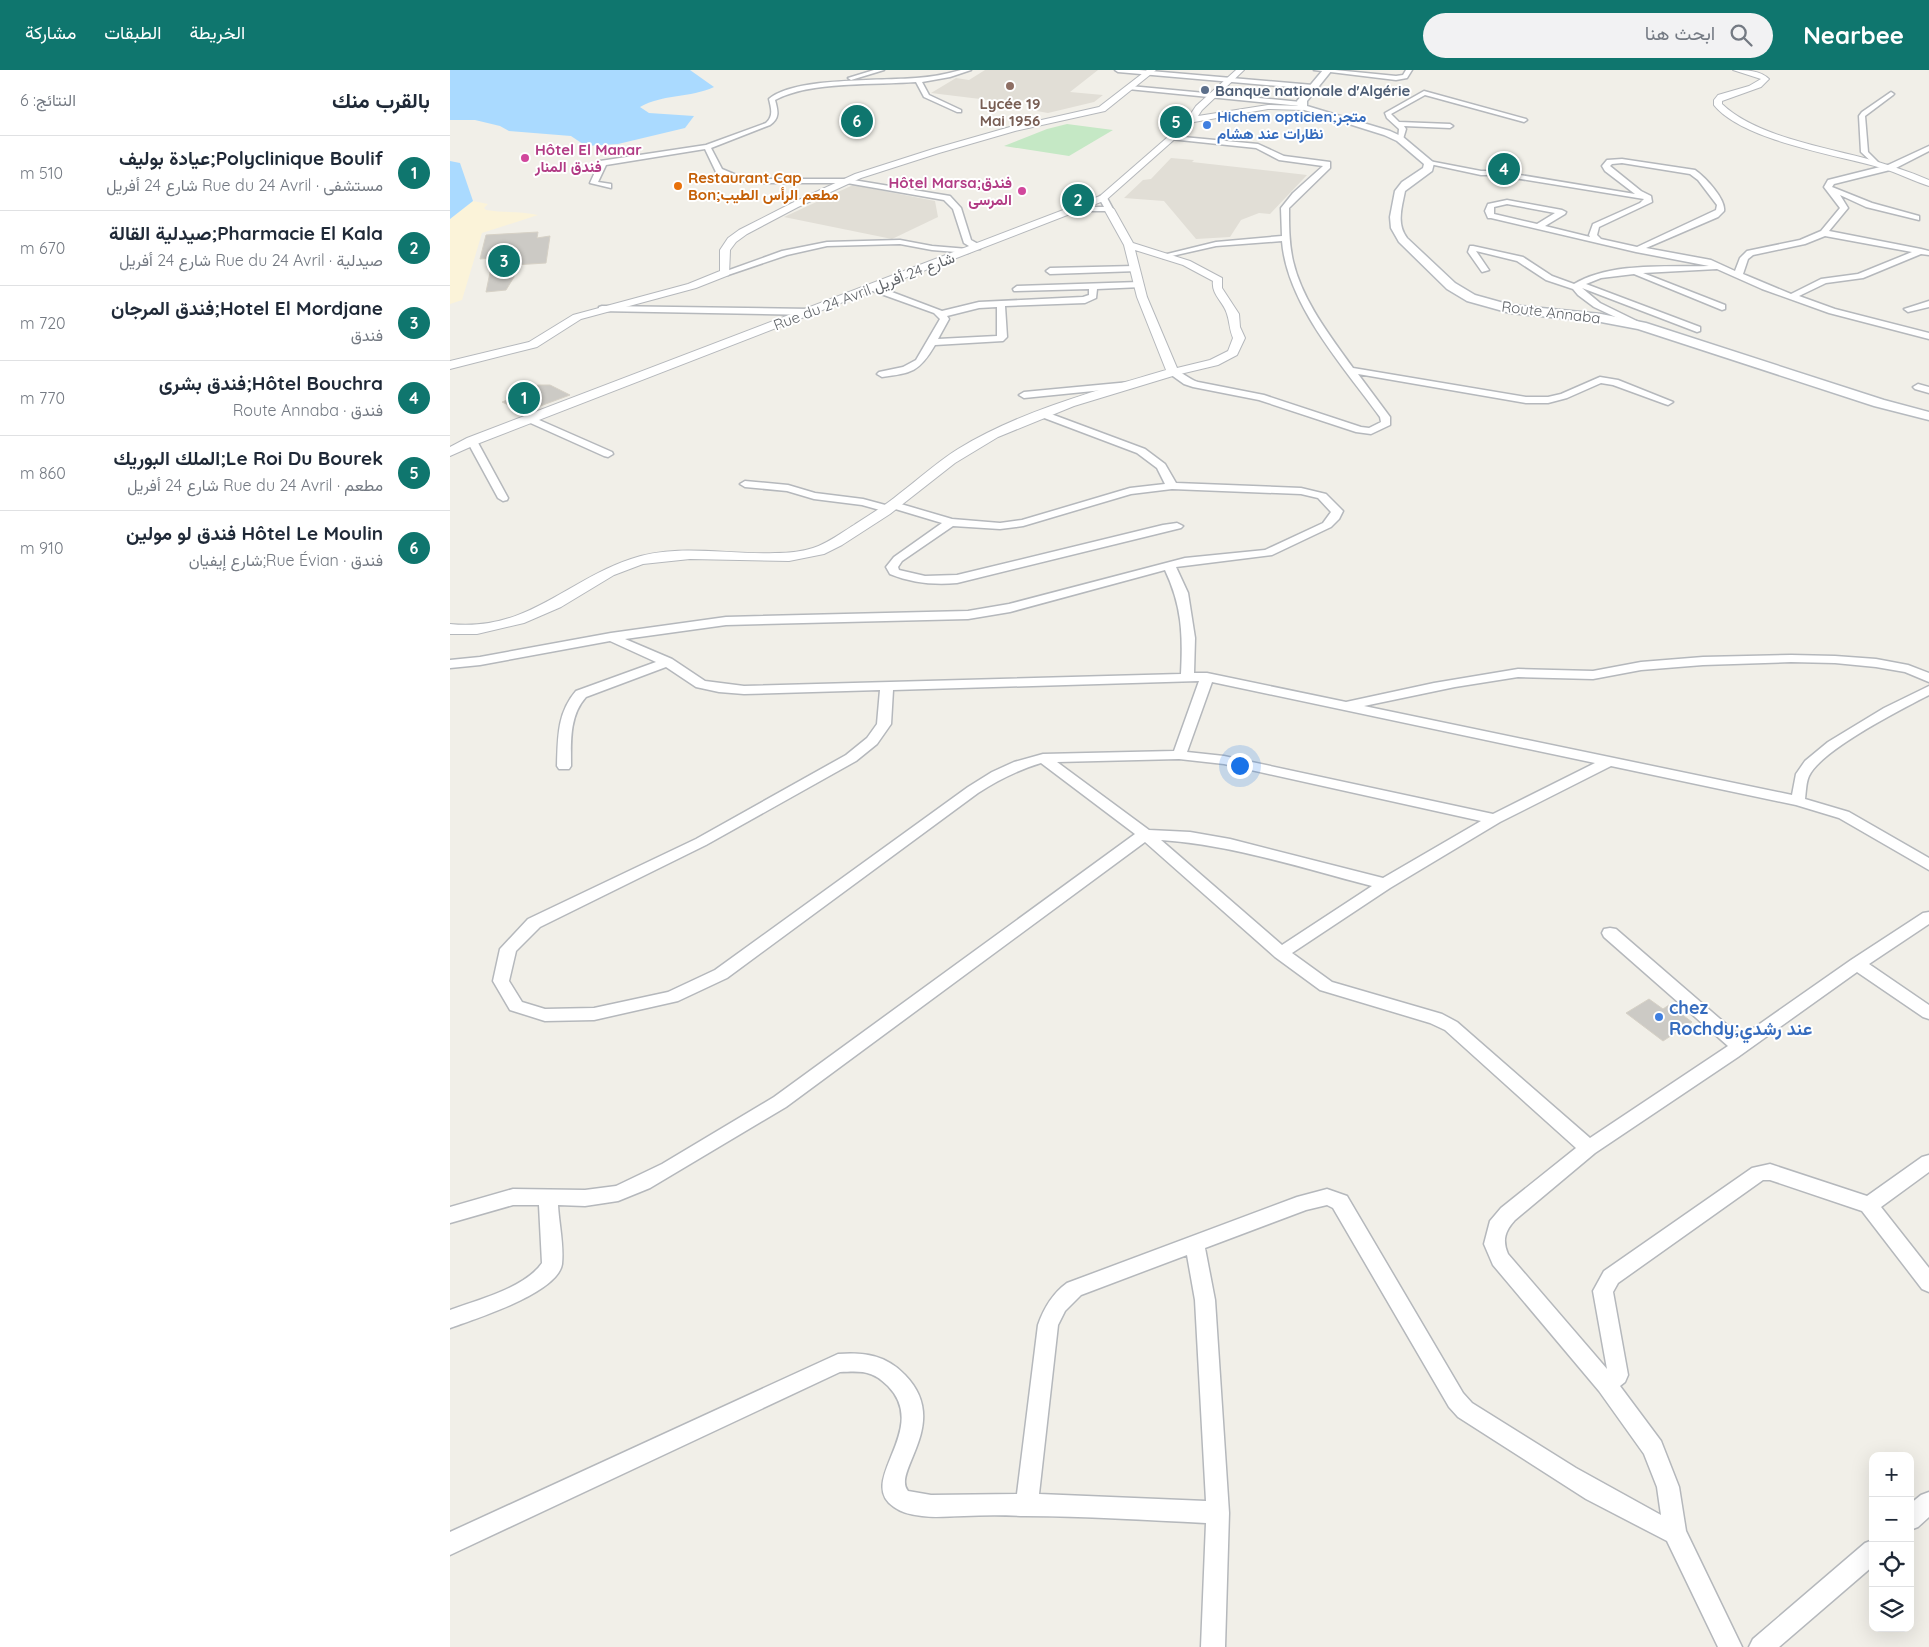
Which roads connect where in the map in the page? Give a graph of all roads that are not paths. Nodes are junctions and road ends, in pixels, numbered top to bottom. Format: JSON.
{"nodes":[{"id":1,"x":880,"y":70,"type":"edge"},
{"id":2,"x":968,"y":70,"type":"edge"},
{"id":3,"x":1118,"y":70,"type":"edge"},
{"id":4,"x":1240,"y":70,"type":"edge"},
{"id":5,"x":1324,"y":70,"type":"edge"},
{"id":6,"x":1409,"y":70,"type":"edge"},
{"id":7,"x":1737,"y":70,"type":"edge"},
{"id":8,"x":1150,"y":71,"type":"edge"},
{"id":9,"x":889,"y":72,"type":"dead end"},
{"id":10,"x":921,"y":72,"type":"dead end"},
{"id":11,"x":901,"y":73,"type":"dead end"},
{"id":12,"x":918,"y":80,"type":"junction"},
{"id":13,"x":1229,"y":80,"type":"junction"},
{"id":14,"x":811,"y":87,"type":"junction"},
{"id":15,"x":1312,"y":87,"type":"junction"},
{"id":16,"x":1130,"y":88,"type":"junction"},
{"id":17,"x":1891,"y":94,"type":"dead end"},
{"id":18,"x":1212,"y":96,"type":"junction"},
{"id":19,"x":1302,"y":106,"type":"junction"},
{"id":20,"x":959,"y":111,"type":"dead end"},
{"id":21,"x":1191,"y":120,"type":"junction"},
{"id":22,"x":1524,"y":120,"type":"dead end"},
{"id":23,"x":1396,"y":124,"type":"junction"},
{"id":24,"x":1450,"y":126,"type":"dead end"},
{"id":25,"x":1172,"y":138,"type":"junction"},
{"id":26,"x":1400,"y":139,"type":"junction"},
{"id":27,"x":707,"y":147,"type":"junction"},
{"id":28,"x":1929,"y":148,"type":"edge"},
{"id":29,"x":1429,"y":163,"type":"junction"},
{"id":30,"x":1876,"y":164,"type":"junction"},
{"id":31,"x":1891,"y":167,"type":"junction"},
{"id":32,"x":846,"y":181,"type":"junction"},
{"id":33,"x":1929,"y":183,"type":"edge"},
{"id":34,"x":608,"y":186,"type":"dead end"},
{"id":35,"x":1830,"y":190,"type":"junction"},
{"id":36,"x":1648,"y":198,"type":"junction"},
{"id":37,"x":1106,"y":203,"type":"junction"},
{"id":38,"x":1916,"y":218,"type":"dead end"},
{"id":39,"x":1538,"y":227,"type":"junction"},
{"id":40,"x":1824,"y":234,"type":"junction"},
{"id":41,"x":967,"y":235,"type":"junction"},
{"id":42,"x":1287,"y":238,"type":"junction"},
{"id":43,"x":992,"y":241,"type":"junction"},
{"id":44,"x":1598,"y":241,"type":"junction"},
{"id":45,"x":1129,"y":246,"type":"junction"},
{"id":46,"x":973,"y":249,"type":"junction"},
{"id":47,"x":1636,"y":250,"type":"junction"},
{"id":48,"x":1925,"y":252,"type":"edge"},
{"id":49,"x":1163,"y":256,"type":"junction"},
{"id":50,"x":1720,"y":267,"type":"junction"},
{"id":51,"x":1135,"y":269,"type":"junction"},
{"id":52,"x":1485,"y":270,"type":"dead end"},
{"id":53,"x":1050,"y":271,"type":"dead end"},
{"id":54,"x":1632,"y":272,"type":"junction"},
{"id":55,"x":725,"y":273,"type":"junction"},
{"id":56,"x":1738,"y":275,"type":"junction"},
{"id":57,"x":1139,"y":285,"type":"junction"},
{"id":58,"x":1577,"y":286,"type":"junction"},
{"id":59,"x":1093,"y":287,"type":"junction"},
{"id":60,"x":873,"y":288,"type":"junction"},
{"id":61,"x":1017,"y":289,"type":"dead end"},
{"id":62,"x":1791,"y":297,"type":"junction"},
{"id":63,"x":1001,"y":304,"type":"junction"},
{"id":64,"x":1929,"y":304,"type":"edge"},
{"id":65,"x":1722,"y":307,"type":"dead end"},
{"id":66,"x":1908,"y":309,"type":"dead end"},
{"id":67,"x":602,"y":310,"type":"junction"},
{"id":68,"x":811,"y":312,"type":"junction"},
{"id":69,"x":942,"y":314,"type":"junction"},
{"id":70,"x":1644,"y":327,"type":"junction"},
{"id":71,"x":1697,"y":329,"type":"dead end"},
{"id":72,"x":1929,"y":336,"type":"edge"},
{"id":73,"x":932,"y":342,"type":"junction"},
{"id":74,"x":450,"y":365,"type":"edge"},
{"id":75,"x":1351,"y":370,"type":"junction"},
{"id":76,"x":1173,"y":372,"type":"junction"},
{"id":77,"x":882,"y":374,"type":"dead end"},
{"id":78,"x":1130,"y":385,"type":"junction"},
{"id":79,"x":1918,"y":387,"type":"dead end"},
{"id":80,"x":1929,"y":390,"type":"edge"},
{"id":81,"x":1024,"y":395,"type":"dead end"},
{"id":82,"x":1668,"y":402,"type":"dead end"},
{"id":83,"x":1043,"y":414,"type":"junction"},
{"id":84,"x":1929,"y":416,"type":"edge"},
{"id":85,"x":530,"y":419,"type":"junction"},
{"id":86,"x":472,"y":441,"type":"junction"},
{"id":87,"x":450,"y":452,"type":"edge"},
{"id":88,"x":608,"y":454,"type":"dead end"},
{"id":89,"x":745,"y":484,"type":"dead end"},
{"id":90,"x":1172,"y":486,"type":"junction"},
{"id":91,"x":503,"y":498,"type":"dead end"},
{"id":92,"x":891,"y":507,"type":"junction"},
{"id":93,"x":951,"y":522,"type":"junction"},
{"id":94,"x":1177,"y":526,"type":"dead end"},
{"id":95,"x":1169,"y":565,"type":"junction"},
{"id":96,"x":450,"y":629,"type":"edge"},
{"id":97,"x":612,"y":636,"type":"junction"},
{"id":98,"x":667,"y":662,"type":"junction"},
{"id":99,"x":450,"y":664,"type":"edge"},
{"id":100,"x":1186,"y":677,"type":"junction"},
{"id":101,"x":1207,"y":677,"type":"junction"},
{"id":102,"x":1929,"y":678,"type":"edge"},
{"id":103,"x":887,"y":686,"type":"junction"},
{"id":104,"x":1929,"y":690,"type":"edge"},
{"id":105,"x":1345,"y":706,"type":"junction"},
{"id":106,"x":1179,"y":755,"type":"junction"},
{"id":107,"x":1043,"y":758,"type":"junction"},
{"id":108,"x":1608,"y":762,"type":"junction"},
{"id":109,"x":564,"y":766,"type":"dead end"},
{"id":110,"x":1798,"y":801,"type":"junction"},
{"id":111,"x":1495,"y":819,"type":"junction"},
{"id":112,"x":1145,"y":834,"type":"junction"},
{"id":113,"x":1929,"y":865,"type":"edge"},
{"id":114,"x":1385,"y":884,"type":"junction"},
{"id":115,"x":1929,"y":917,"type":"edge"},
{"id":116,"x":1610,"y":933,"type":"dead end"},
{"id":117,"x":1281,"y":952,"type":"junction"},
{"id":118,"x":1857,"y":964,"type":"junction"},
{"id":119,"x":1929,"y":1013,"type":"edge"},
{"id":120,"x":1740,"y":1046,"type":"junction"},
{"id":121,"x":1589,"y":1148,"type":"junction"},
{"id":122,"x":1929,"y":1162,"type":"edge"},
{"id":123,"x":548,"y":1198,"type":"junction"},
{"id":124,"x":1869,"y":1205,"type":"junction"},
{"id":125,"x":450,"y":1215,"type":"edge"},
{"id":126,"x":1195,"y":1244,"type":"junction"},
{"id":127,"x":1929,"y":1283,"type":"edge"},
{"id":128,"x":450,"y":1319,"type":"edge"},
{"id":129,"x":1606,"y":1384,"type":"junction"},
{"id":130,"x":1027,"y":1503,"type":"junction"},
{"id":131,"x":1929,"y":1503,"type":"edge"},
{"id":132,"x":1218,"y":1513,"type":"junction"},
{"id":133,"x":1914,"y":1516,"type":"edge"},
{"id":134,"x":1676,"y":1533,"type":"junction"},
{"id":135,"x":450,"y":1544,"type":"edge"},
{"id":136,"x":1869,"y":1554,"type":"edge"},
{"id":137,"x":1213,"y":1647,"type":"edge"},
{"id":138,"x":1730,"y":1647,"type":"edge"},
{"id":139,"x":1761,"y":1647,"type":"edge"}],
"edges":[{"from":1,"to":9,"type":"street"},
{"from":1,"to":14,"type":"street"},
{"from":2,"to":12,"type":"street"},
{"from":3,"to":8,"type":"street"},
{"from":4,"to":13,"type":"street","name":"Rue du 24 Avril شارع 24 أفريل"},
{"from":5,"to":6,"type":"street"},
{"from":5,"to":15,"type":"main road"},
{"from":7,"to":30,"type":"street"},
{"from":8,"to":13,"type":"street"},
{"from":8,"to":16,"type":"street"},
{"from":10,"to":11,"type":"street"},
{"from":12,"to":14,"type":"street"},
{"from":12,"to":20,"type":"street"},
{"from":13,"to":15,"type":"street"},
{"from":13,"to":18,"type":"street","name":"Rue du 24 Avril شارع 24 أفريل"},
{"from":14,"to":27,"type":"street"},
{"from":15,"to":19,"type":"main road"},
{"from":16,"to":18,"type":"street"},
{"from":16,"to":32,"type":"street"},
{"from":17,"to":30,"type":"street"},
{"from":18,"to":19,"type":"street"},
{"from":18,"to":21,"type":"street","name":"Rue du 24 Avril شارع 24 أفريل"},
{"from":19,"to":21,"type":"street"},
{"from":19,"to":26,"type":"main road"},
{"from":21,"to":25,"type":"street","name":"Rue du 24 Avril شارع 24 أفريل"},
{"from":22,"to":23,"type":"street"},
{"from":23,"to":24,"type":"street"},
{"from":23,"to":26,"type":"street"},
{"from":25,"to":37,"type":"street","name":"Rue du 24 Avril شارع 24 أفريل"},
{"from":25,"to":42,"type":"street"},
{"from":26,"to":29,"type":"main road"},
{"from":27,"to":32,"type":"street"},
{"from":27,"to":34,"type":"street"},
{"from":28,"to":31,"type":"street"},
{"from":29,"to":36,"type":"street"},
{"from":29,"to":70,"type":"main road","name":"Route Annaba"},
{"from":30,"to":31,"type":"street"},
{"from":31,"to":33,"type":"street"},
{"from":31,"to":35,"type":"street"},
{"from":32,"to":41,"type":"street"},
{"from":32,"to":55,"type":"street"},
{"from":35,"to":38,"type":"street"},
{"from":35,"to":40,"type":"street"},
{"from":36,"to":44,"type":"street"},
{"from":36,"to":47,"type":"street"},
{"from":37,"to":43,"type":"street","name":"Rue du 24 Avril شارع 24 أفريل"},
{"from":37,"to":45,"type":"street"},
{"from":39,"to":39,"type":"street"},
{"from":39,"to":44,"type":"street"},
{"from":40,"to":48,"type":"street"},
{"from":40,"to":56,"type":"street"},
{"from":41,"to":43,"type":"street"},
{"from":41,"to":46,"type":"street"},
{"from":42,"to":49,"type":"street"},
{"from":42,"to":75,"type":"street"},
{"from":43,"to":46,"type":"street","name":"Rue du 24 Avril شارع 24 أفريل"},
{"from":44,"to":47,"type":"street"},
{"from":45,"to":49,"type":"street"},
{"from":45,"to":51,"type":"street"},
{"from":46,"to":55,"type":"street"},
{"from":46,"to":60,"type":"street","name":"Rue du 24 Avril شارع 24 أفريل"},
{"from":47,"to":50,"type":"street"},
{"from":48,"to":62,"type":"street"},
{"from":49,"to":76,"type":"street"},
{"from":50,"to":54,"type":"street"},
{"from":50,"to":56,"type":"street"},
{"from":51,"to":53,"type":"street"},
{"from":51,"to":57,"type":"street"},
{"from":52,"to":58,"type":"street"},
{"from":54,"to":58,"type":"street"},
{"from":54,"to":65,"type":"street"},
{"from":55,"to":67,"type":"street"},
{"from":56,"to":62,"type":"street"},
{"from":57,"to":59,"type":"street"},
{"from":57,"to":76,"type":"street"},
{"from":58,"to":70,"type":"street"},
{"from":58,"to":71,"type":"street"},
{"from":59,"to":61,"type":"street"},
{"from":59,"to":63,"type":"street"},
{"from":60,"to":68,"type":"street","name":"Rue du 24 Avril شارع 24 أفريل"},
{"from":60,"to":69,"type":"street"},
{"from":62,"to":72,"type":"street"},
{"from":63,"to":69,"type":"street"},
{"from":63,"to":73,"type":"street"},
{"from":64,"to":66,"type":"street"},
{"from":67,"to":68,"type":"street"},
{"from":67,"to":74,"type":"street"},
{"from":68,"to":85,"type":"street","name":"Rue du 24 Avril شارع 24 أفريل"},
{"from":69,"to":73,"type":"street"},
{"from":70,"to":84,"type":"main road","name":"Route Annaba"},
{"from":73,"to":77,"type":"street"},
{"from":75,"to":76,"type":"street"},
{"from":75,"to":82,"type":"street"},
{"from":76,"to":78,"type":"street"},
{"from":78,"to":81,"type":"street"},
{"from":78,"to":83,"type":"street"},
{"from":79,"to":80,"type":"street"},
{"from":83,"to":90,"type":"street"},
{"from":83,"to":92,"type":"street"},
{"from":85,"to":86,"type":"street","name":"Rue du 24 Avril شارع 24 أفريل"},
{"from":85,"to":88,"type":"street"},
{"from":86,"to":87,"type":"street","name":"Rue du 24 Avril شارع 24 أفريل"},
{"from":86,"to":91,"type":"street"},
{"from":89,"to":92,"type":"street"},
{"from":90,"to":93,"type":"street"},
{"from":90,"to":95,"type":"street"},
{"from":92,"to":93,"type":"street"},
{"from":92,"to":96,"type":"street"},
{"from":93,"to":94,"type":"street"},
{"from":95,"to":97,"type":"street"},
{"from":95,"to":100,"type":"street"},
{"from":97,"to":98,"type":"street"},
{"from":97,"to":99,"type":"street"},
{"from":98,"to":103,"type":"street"},
{"from":98,"to":109,"type":"street"},
{"from":100,"to":101,"type":"street"},
{"from":100,"to":103,"type":"street"},
{"from":101,"to":105,"type":"street"},
{"from":101,"to":106,"type":"street"},
{"from":102,"to":105,"type":"street"},
{"from":103,"to":107,"type":"street"},
{"from":104,"to":110,"type":"street"},
{"from":105,"to":108,"type":"street"},
{"from":106,"to":107,"type":"street"},
{"from":106,"to":111,"type":"street"},
{"from":107,"to":112,"type":"street"},
{"from":108,"to":110,"type":"street"},
{"from":108,"to":111,"type":"street"},
{"from":110,"to":113,"type":"street"},
{"from":111,"to":114,"type":"street"},
{"from":112,"to":114,"type":"street"},
{"from":112,"to":117,"type":"street"},
{"from":112,"to":123,"type":"street"},
{"from":114,"to":117,"type":"street"},
{"from":115,"to":118,"type":"street"},
{"from":116,"to":120,"type":"street"},
{"from":117,"to":121,"type":"street"},
{"from":118,"to":119,"type":"street"},
{"from":118,"to":120,"type":"street"},
{"from":120,"to":121,"type":"street"},
{"from":121,"to":129,"type":"street"},
{"from":122,"to":124,"type":"street"},
{"from":123,"to":125,"type":"street"},
{"from":123,"to":128,"type":"street"},
{"from":124,"to":127,"type":"street"},
{"from":124,"to":129,"type":"street"},
{"from":126,"to":130,"type":"street"},
{"from":126,"to":132,"type":"street"},
{"from":126,"to":134,"type":"street"},
{"from":129,"to":134,"type":"street"},
{"from":130,"to":132,"type":"street"},
{"from":130,"to":135,"type":"street"},
{"from":131,"to":133,"type":"street"},
{"from":132,"to":137,"type":"street"},
{"from":134,"to":138,"type":"street"},
{"from":136,"to":139,"type":"street"}]}
